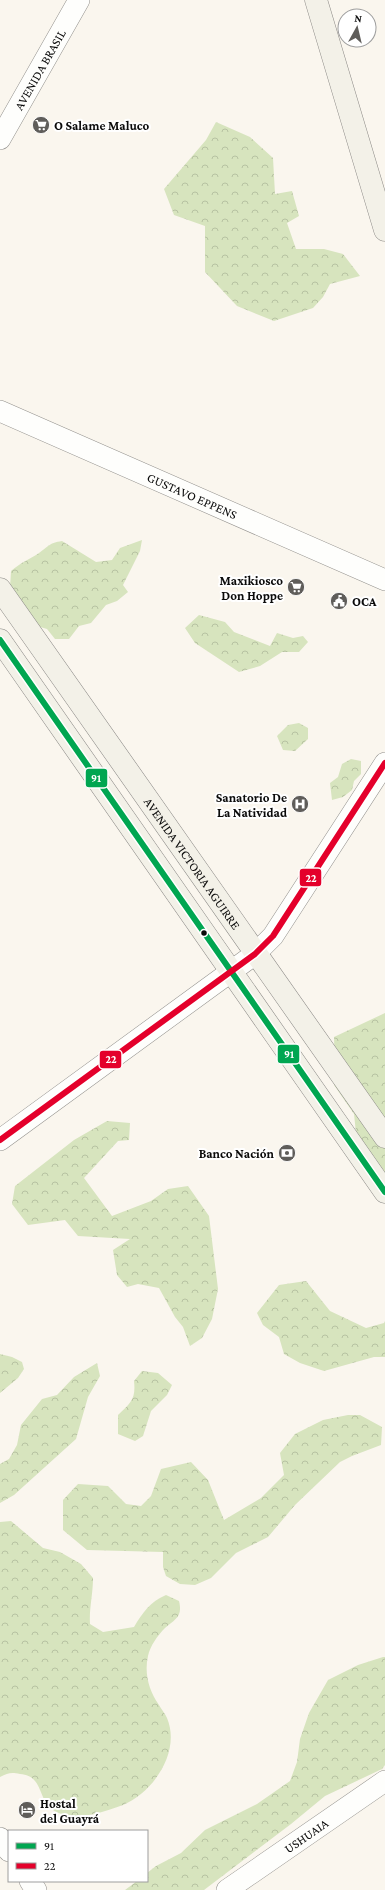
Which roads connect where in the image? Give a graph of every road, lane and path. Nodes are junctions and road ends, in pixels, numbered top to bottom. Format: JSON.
{"nodes":[{"id":1,"x":80,"y":0,"type":"edge"},
{"id":2,"x":316,"y":0,"type":"edge"},
{"id":3,"x":0,"y":139,"type":"edge"},
{"id":4,"x":385,"y":230,"type":"edge"},
{"id":5,"x":0,"y":411,"type":"edge"},
{"id":6,"x":385,"y":580,"type":"edge"},
{"id":7,"x":0,"y":589,"type":"edge"},
{"id":8,"x":2,"y":648,"type":"edge"},
{"id":9,"x":385,"y":763,"type":"edge"},
{"id":10,"x":254,"y":954,"type":"junction"},
{"id":11,"x":230,"y":971,"type":"junction"},
{"id":12,"x":385,"y":1137,"type":"edge"},
{"id":13,"x":0,"y":1140,"type":"edge"},
{"id":14,"x":385,"y":1192,"type":"edge"},
{"id":15,"x":385,"y":1781,"type":"edge"},
{"id":16,"x":0,"y":1838,"type":"edge"},
{"id":17,"x":8,"y":1850,"type":"edge"},
{"id":18,"x":227,"y":1890,"type":"edge"}],
"edges":[{"from":1,"to":3,"type":"street","name":"AVENIDA BRASIL"},
{"from":2,"to":4,"type":"main road"},
{"from":5,"to":6,"type":"street","name":"GUSTAVO EPPENS"},
{"from":7,"to":10,"type":"main road","name":"AVENIDA VICTORIA AGUIRRE"},
{"from":8,"to":11,"type":"main road"},
{"from":9,"to":10,"type":"street"},
{"from":10,"to":11,"type":"street"},
{"from":10,"to":12,"type":"main road","name":"AVENIDA VICTORIA AGUIRRE"},
{"from":11,"to":13,"type":"street"},
{"from":11,"to":14,"type":"main road"},
{"from":15,"to":18,"type":"street","name":"USHUAIA"},
{"from":16,"to":17,"type":"street"}]}
